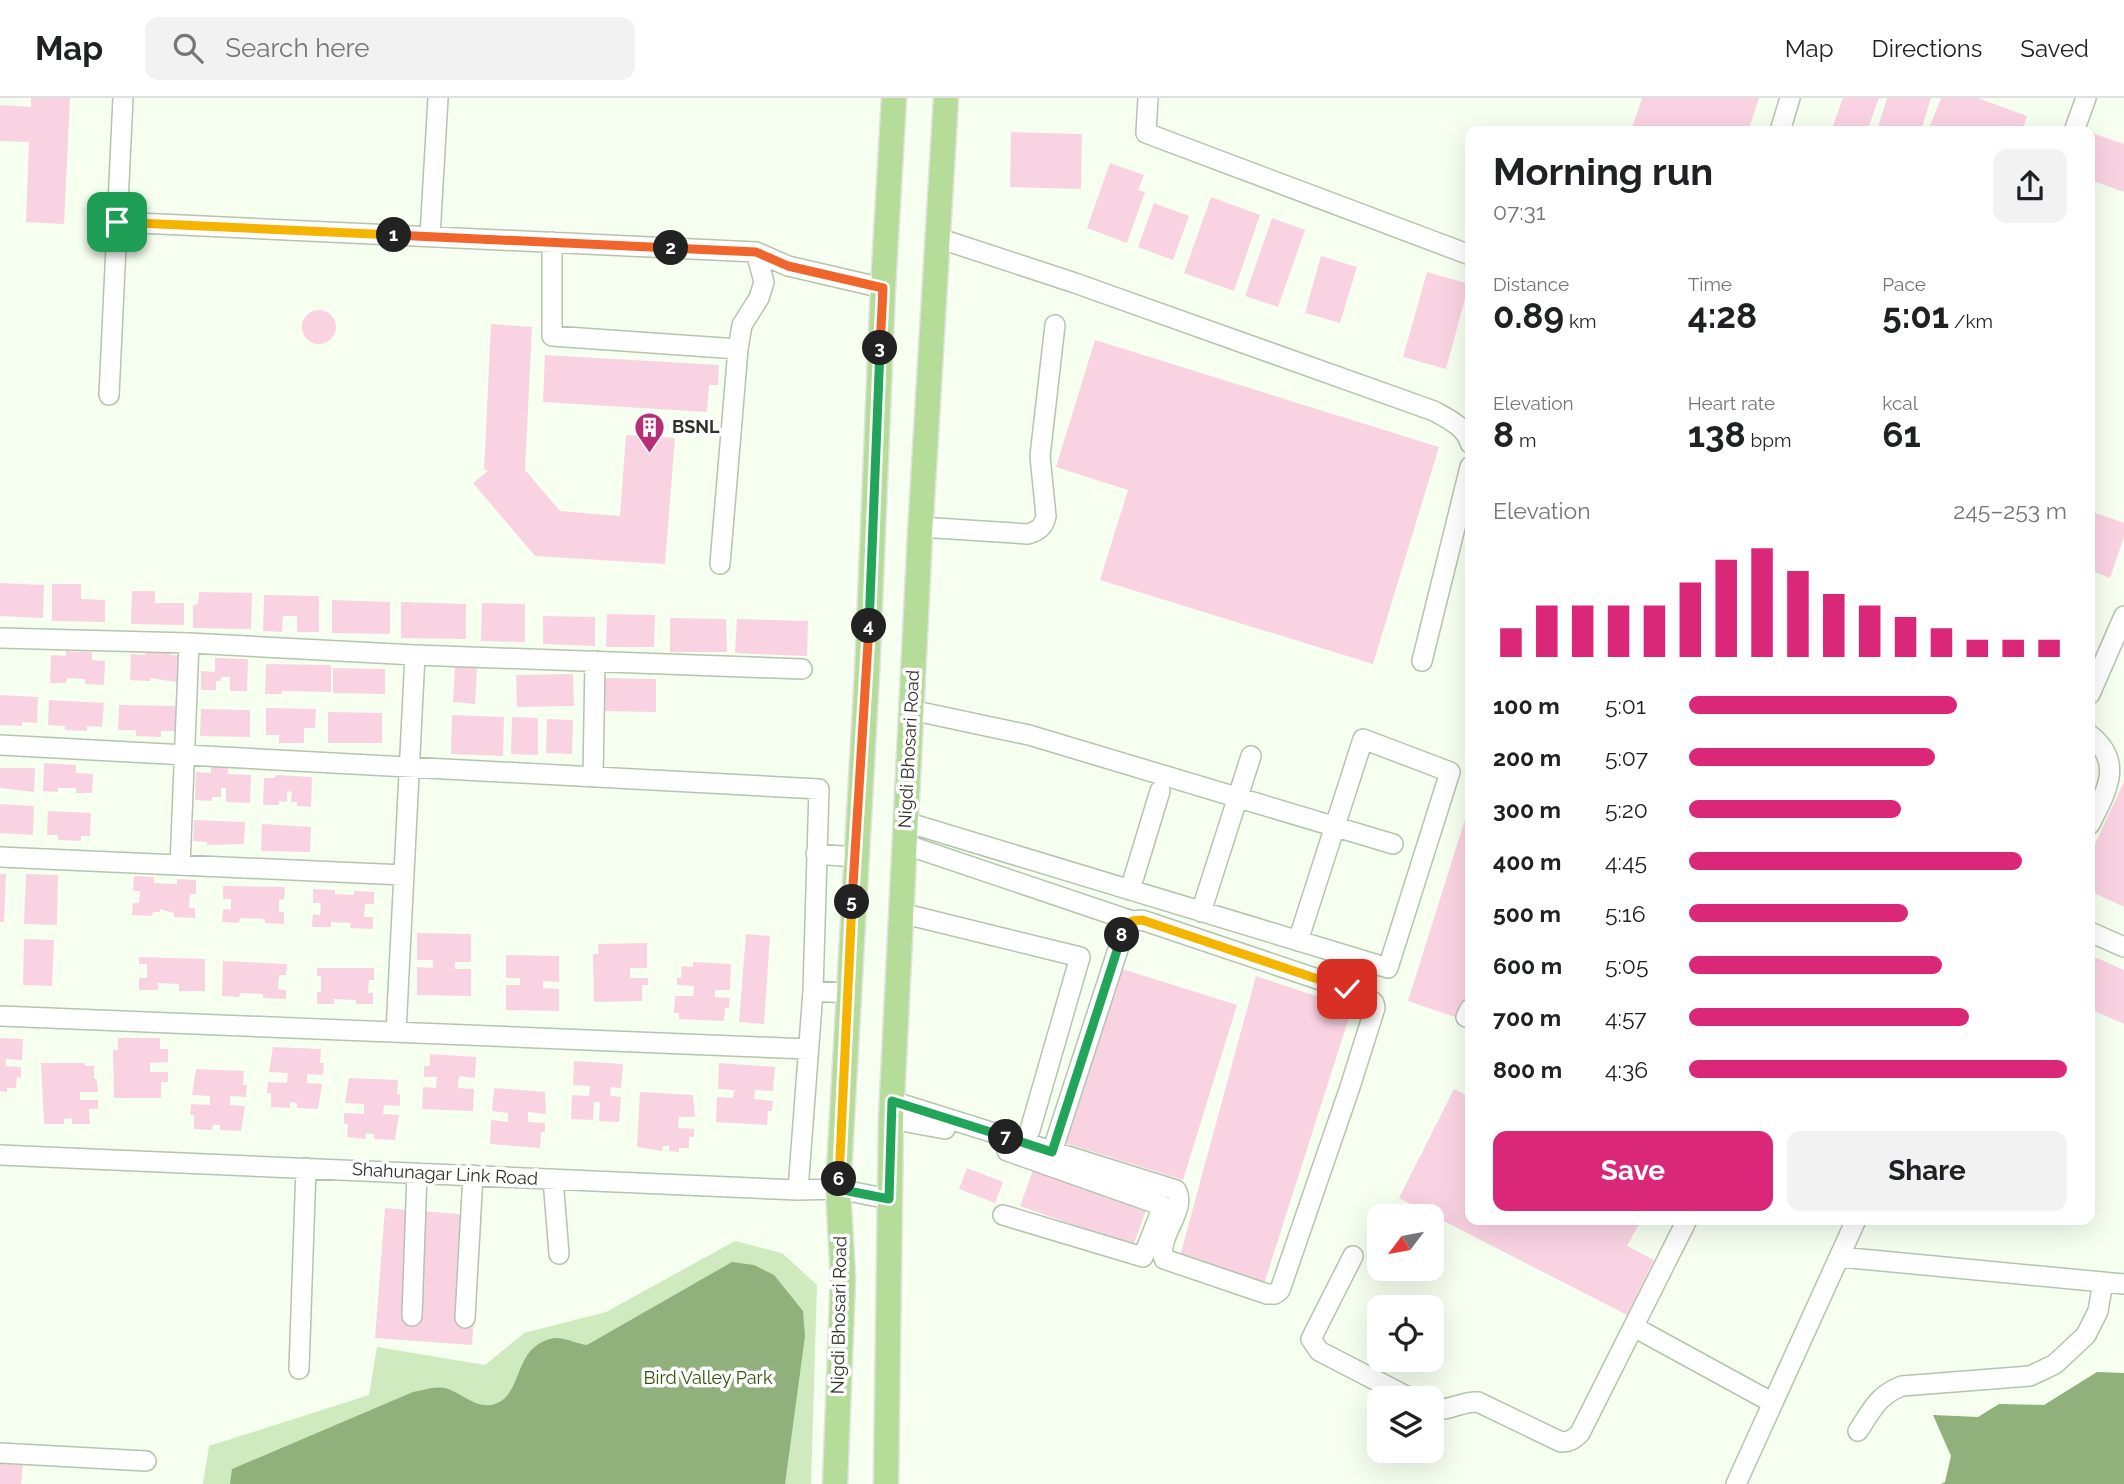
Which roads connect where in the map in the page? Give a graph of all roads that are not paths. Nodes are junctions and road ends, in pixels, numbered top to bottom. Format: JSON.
{"nodes":[{"id":1,"x":123,"y":98,"type":"edge"},
{"id":2,"x":438,"y":98,"type":"edge"},
{"id":3,"x":894,"y":98,"type":"edge"},
{"id":4,"x":946,"y":98,"type":"edge"},
{"id":5,"x":1148,"y":98,"type":"edge"},
{"id":6,"x":1790,"y":98,"type":"edge"},
{"id":7,"x":2086,"y":98,"type":"edge"},
{"id":8,"x":1782,"y":126,"type":"edge"},
{"id":9,"x":2076,"y":126,"type":"edge"},
{"id":10,"x":117,"y":222,"type":"junction"},
{"id":11,"x":430,"y":236,"type":"junction"},
{"id":12,"x":939,"y":238,"type":"junction"},
{"id":13,"x":552,"y":242,"type":"junction"},
{"id":14,"x":756,"y":252,"type":"junction"},
{"id":15,"x":1465,"y":253,"type":"edge"},
{"id":16,"x":883,"y":288,"type":"junction"},
{"id":17,"x":1055,"y":325,"type":"dead end"},
{"id":18,"x":738,"y":349,"type":"junction"},
{"id":19,"x":109,"y":395,"type":"dead end"},
{"id":20,"x":1465,"y":433,"type":"edge"},
{"id":21,"x":1465,"y":487,"type":"edge"},
{"id":22,"x":920,"y":527,"type":"junction"},
{"id":23,"x":720,"y":564,"type":"dead end"},
{"id":24,"x":2124,"y":616,"type":"edge"},
{"id":25,"x":0,"y":638,"type":"edge"},
{"id":26,"x":189,"y":643,"type":"junction"},
{"id":27,"x":415,"y":655,"type":"junction"},
{"id":28,"x":1422,"y":661,"type":"dead end"},
{"id":29,"x":595,"y":662,"type":"junction"},
{"id":30,"x":802,"y":669,"type":"dead end"},
{"id":31,"x":2095,"y":683,"type":"edge"},
{"id":32,"x":911,"y":710,"type":"junction"},
{"id":33,"x":2095,"y":738,"type":"edge"},
{"id":34,"x":0,"y":745,"type":"edge"},
{"id":35,"x":186,"y":755,"type":"junction"},
{"id":36,"x":1251,"y":755,"type":"dead end"},
{"id":37,"x":409,"y":768,"type":"junction"},
{"id":38,"x":593,"y":777,"type":"junction"},
{"id":39,"x":1160,"y":791,"type":"dead end"},
{"id":40,"x":1238,"y":797,"type":"junction"},
{"id":41,"x":2095,"y":814,"type":"edge"},
{"id":42,"x":1335,"y":826,"type":"junction"},
{"id":43,"x":905,"y":833,"type":"junction"},
{"id":44,"x":1393,"y":844,"type":"dead end"},
{"id":45,"x":816,"y":853,"type":"junction"},
{"id":46,"x":0,"y":857,"type":"edge"},
{"id":47,"x":855,"y":857,"type":"junction"},
{"id":48,"x":180,"y":865,"type":"junction"},
{"id":49,"x":404,"y":876,"type":"junction"},
{"id":50,"x":1130,"y":890,"type":"junction"},
{"id":51,"x":1201,"y":912,"type":"junction"},
{"id":52,"x":901,"y":913,"type":"junction"},
{"id":53,"x":1132,"y":921,"type":"junction"},
{"id":54,"x":2095,"y":934,"type":"edge"},
{"id":55,"x":1298,"y":941,"type":"junction"},
{"id":56,"x":2124,"y":947,"type":"edge"},
{"id":57,"x":813,"y":991,"type":"junction"},
{"id":58,"x":848,"y":993,"type":"junction"},
{"id":59,"x":0,"y":1016,"type":"edge"},
{"id":60,"x":396,"y":1032,"type":"junction"},
{"id":61,"x":808,"y":1049,"type":"junction"},
{"id":62,"x":892,"y":1110,"type":"junction"},
{"id":63,"x":1030,"y":1130,"type":"dead end"},
{"id":64,"x":1052,"y":1152,"type":"junction"},
{"id":65,"x":0,"y":1155,"type":"edge"},
{"id":66,"x":306,"y":1168,"type":"junction"},
{"id":67,"x":417,"y":1173,"type":"junction"},
{"id":68,"x":473,"y":1175,"type":"junction"},
{"id":69,"x":553,"y":1179,"type":"junction"},
{"id":70,"x":798,"y":1189,"type":"junction"},
{"id":71,"x":838,"y":1189,"type":"junction"},
{"id":72,"x":889,"y":1199,"type":"junction"},
{"id":73,"x":1003,"y":1215,"type":"dead end"},
{"id":74,"x":1685,"y":1225,"type":"edge"},
{"id":75,"x":1854,"y":1225,"type":"edge"},
{"id":76,"x":559,"y":1254,"type":"dead end"},
{"id":77,"x":1353,"y":1256,"type":"dead end"},
{"id":78,"x":1840,"y":1257,"type":"junction"},
{"id":79,"x":2103,"y":1282,"type":"junction"},
{"id":80,"x":2124,"y":1284,"type":"edge"},
{"id":81,"x":412,"y":1316,"type":"dead end"},
{"id":82,"x":464,"y":1318,"type":"dead end"},
{"id":83,"x":1634,"y":1327,"type":"junction"},
{"id":84,"x":299,"y":1369,"type":"dead end"},
{"id":85,"x":1387,"y":1386,"type":"edge"},
{"id":86,"x":1773,"y":1402,"type":"junction"},
{"id":87,"x":1444,"y":1410,"type":"edge"},
{"id":88,"x":1858,"y":1431,"type":"dead end"},
{"id":89,"x":0,"y":1453,"type":"edge"},
{"id":90,"x":146,"y":1461,"type":"dead end"},
{"id":91,"x":835,"y":1484,"type":"edge"},
{"id":92,"x":886,"y":1484,"type":"edge"},
{"id":93,"x":1736,"y":1484,"type":"edge"}],
"edges":[{"from":1,"to":10,"type":"street"},
{"from":2,"to":11,"type":"street"},
{"from":3,"to":16,"type":"main road","name":"Nigdi Bhosari Road"},
{"from":4,"to":12,"type":"main road","name":"Nigdi Bhosari Road"},
{"from":5,"to":15,"type":"street"},
{"from":6,"to":8,"type":"street"},
{"from":7,"to":9,"type":"street"},
{"from":10,"to":11,"type":"street"},
{"from":10,"to":19,"type":"street"},
{"from":11,"to":13,"type":"street"},
{"from":12,"to":20,"type":"street"},
{"from":12,"to":22,"type":"main road","name":"Nigdi Bhosari Road"},
{"from":13,"to":14,"type":"street"},
{"from":13,"to":18,"type":"street"},
{"from":14,"to":16,"type":"street"},
{"from":14,"to":18,"type":"street"},
{"from":16,"to":47,"type":"main road","name":"Nigdi Bhosari Road"},
{"from":17,"to":22,"type":"street"},
{"from":18,"to":23,"type":"street"},
{"from":21,"to":28,"type":"street"},
{"from":22,"to":32,"type":"main road","name":"Nigdi Bhosari Road"},
{"from":24,"to":31,"type":"street"},
{"from":25,"to":26,"type":"street"},
{"from":26,"to":27,"type":"street"},
{"from":26,"to":35,"type":"street"},
{"from":27,"to":29,"type":"street"},
{"from":27,"to":37,"type":"street"},
{"from":29,"to":30,"type":"street"},
{"from":29,"to":38,"type":"street"},
{"from":32,"to":40,"type":"street"},
{"from":32,"to":43,"type":"main road","name":"Nigdi Bhosari Road"},
{"from":33,"to":41,"type":"street"},
{"from":34,"to":35,"type":"street"},
{"from":35,"to":37,"type":"street"},
{"from":35,"to":48,"type":"street"},
{"from":36,"to":40,"type":"street"},
{"from":37,"to":38,"type":"street"},
{"from":37,"to":49,"type":"street"},
{"from":38,"to":45,"type":"street"},
{"from":39,"to":50,"type":"street"},
{"from":40,"to":42,"type":"street"},
{"from":40,"to":51,"type":"street"},
{"from":42,"to":44,"type":"street"},
{"from":42,"to":55,"type":"street"},
{"from":42,"to":55,"type":"street"},
{"from":43,"to":50,"type":"street"},
{"from":43,"to":52,"type":"main road","name":"Nigdi Bhosari Road"},
{"from":43,"to":53,"type":"street"},
{"from":45,"to":47,"type":"street"},
{"from":45,"to":57,"type":"street"},
{"from":46,"to":48,"type":"street"},
{"from":47,"to":58,"type":"main road","name":"Nigdi Bhosari Road"},
{"from":48,"to":49,"type":"street"},
{"from":49,"to":60,"type":"street"},
{"from":50,"to":51,"type":"street"},
{"from":51,"to":55,"type":"street"},
{"from":52,"to":62,"type":"main road","name":"Nigdi Bhosari Road"},
{"from":52,"to":63,"type":"street"},
{"from":53,"to":64,"type":"street"},
{"from":53,"to":64,"type":"street"},
{"from":54,"to":56,"type":"street"},
{"from":57,"to":58,"type":"street"},
{"from":57,"to":61,"type":"street"},
{"from":58,"to":71,"type":"main road","name":"Nigdi Bhosari Road"},
{"from":59,"to":60,"type":"street"},
{"from":60,"to":61,"type":"street"},
{"from":61,"to":70,"type":"street"},
{"from":62,"to":64,"type":"street"},
{"from":62,"to":72,"type":"main road","name":"Nigdi Bhosari Road"},
{"from":62,"to":73,"type":"street"},
{"from":65,"to":66,"type":"street","name":"Shahunagar Link Road"},
{"from":66,"to":67,"type":"street","name":"Shahunagar Link Road"},
{"from":66,"to":84,"type":"street"},
{"from":67,"to":68,"type":"street","name":"Shahunagar Link Road"},
{"from":67,"to":81,"type":"street"},
{"from":68,"to":69,"type":"street","name":"Shahunagar Link Road"},
{"from":68,"to":82,"type":"street"},
{"from":69,"to":70,"type":"street","name":"Shahunagar Link Road"},
{"from":69,"to":76,"type":"street"},
{"from":70,"to":71,"type":"street","name":"Shahunagar Link Road"},
{"from":71,"to":72,"type":"street","name":"Shahunagar Link Road"},
{"from":71,"to":91,"type":"main road","name":"Nigdi Bhosari Road"},
{"from":72,"to":92,"type":"main road","name":"Nigdi Bhosari Road"},
{"from":74,"to":83,"type":"street"},
{"from":75,"to":78,"type":"street"},
{"from":77,"to":85,"type":"street"},
{"from":78,"to":79,"type":"street"},
{"from":78,"to":86,"type":"street"},
{"from":79,"to":80,"type":"street"},
{"from":79,"to":88,"type":"street"},
{"from":83,"to":86,"type":"street"},
{"from":83,"to":87,"type":"street"},
{"from":86,"to":93,"type":"street"},
{"from":89,"to":90,"type":"street"}]}
